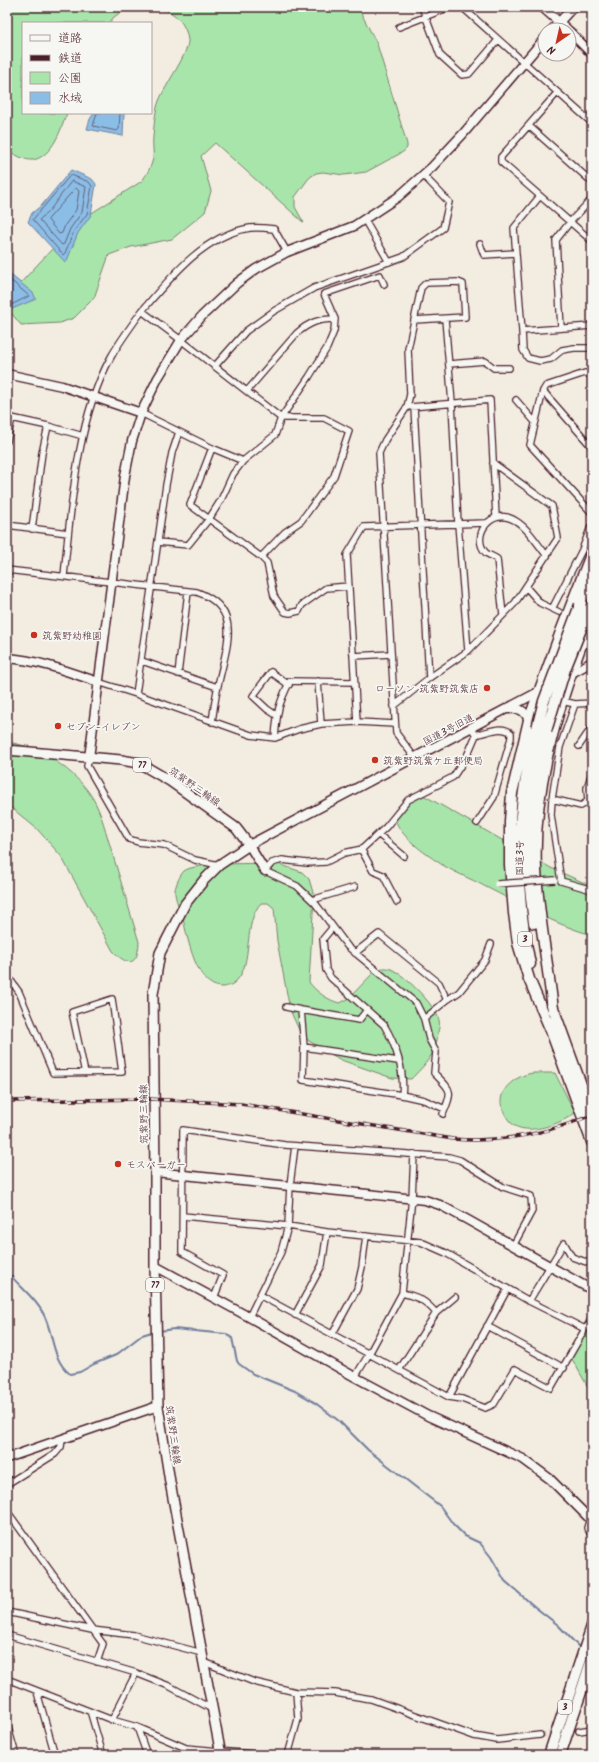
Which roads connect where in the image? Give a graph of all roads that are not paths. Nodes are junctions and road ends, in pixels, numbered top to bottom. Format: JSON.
{"nodes":[{"id":1,"x":422,"y":7,"type":"edge"},
{"id":2,"x":450,"y":7,"type":"edge"},
{"id":3,"x":462,"y":7,"type":"edge"},
{"id":4,"x":542,"y":7,"type":"edge"},
{"id":5,"x":573,"y":7,"type":"edge"},
{"id":6,"x":425,"y":16,"type":"junction"},
{"id":7,"x":559,"y":22,"type":"joint"},
{"id":8,"x":398,"y":26,"type":"dead end"},
{"id":9,"x":498,"y":40,"type":"junction"},
{"id":10,"x":577,"y":40,"type":"edge"},
{"id":11,"x":537,"y":48,"type":"edge"},
{"id":12,"x":592,"y":54,"type":"edge"},
{"id":13,"x":524,"y":63,"type":"junction"},
{"id":14,"x":557,"y":93,"type":"junction"},
{"id":15,"x":592,"y":123,"type":"edge"},
{"id":16,"x":529,"y":126,"type":"junction"},
{"id":17,"x":423,"y":175,"type":"junction"},
{"id":18,"x":592,"y":182,"type":"edge"},
{"id":19,"x":540,"y":196,"type":"junction"},
{"id":20,"x":592,"y":199,"type":"edge"},
{"id":21,"x":364,"y":220,"type":"junction"},
{"id":22,"x":570,"y":222,"type":"junction"},
{"id":23,"x":592,"y":241,"type":"edge"},
{"id":24,"x":480,"y":244,"type":"dead end"},
{"id":25,"x":287,"y":252,"type":"junction"},
{"id":26,"x":516,"y":253,"type":"junction"},
{"id":27,"x":389,"y":262,"type":"junction"},
{"id":28,"x":384,"y":284,"type":"dead end"},
{"id":29,"x":142,"y":311,"type":"junction"},
{"id":30,"x":335,"y":319,"type":"junction"},
{"id":31,"x":445,"y":319,"type":"junction"},
{"id":32,"x":414,"y":320,"type":"junction"},
{"id":33,"x":592,"y":326,"type":"edge"},
{"id":34,"x":561,"y":328,"type":"junction"},
{"id":35,"x":522,"y":331,"type":"junction"},
{"id":36,"x":181,"y":340,"type":"junction"},
{"id":37,"x":592,"y":348,"type":"edge"},
{"id":38,"x":449,"y":364,"type":"junction"},
{"id":39,"x":215,"y":366,"type":"junction"},
{"id":40,"x":509,"y":368,"type":"dead end"},
{"id":41,"x":7,"y":374,"type":"edge"},
{"id":42,"x":592,"y":376,"type":"edge"},
{"id":43,"x":247,"y":391,"type":"junction"},
{"id":44,"x":543,"y":391,"type":"junction"},
{"id":45,"x":95,"y":397,"type":"junction"},
{"id":46,"x":516,"y":400,"type":"dead end"},
{"id":47,"x":452,"y":403,"type":"junction"},
{"id":48,"x":407,"y":407,"type":"junction"},
{"id":49,"x":414,"y":407,"type":"junction"},
{"id":50,"x":141,"y":413,"type":"junction"},
{"id":51,"x":9,"y":418,"type":"edge"},
{"id":52,"x":281,"y":418,"type":"junction"},
{"id":53,"x":535,"y":422,"type":"junction"},
{"id":54,"x":48,"y":426,"type":"junction"},
{"id":55,"x":179,"y":432,"type":"junction"},
{"id":56,"x":83,"y":436,"type":"junction"},
{"id":57,"x":7,"y":441,"type":"edge"},
{"id":58,"x":592,"y":447,"type":"edge"},
{"id":59,"x":212,"y":448,"type":"junction"},
{"id":60,"x":243,"y":461,"type":"junction"},
{"id":61,"x":493,"y":463,"type":"junction"},
{"id":62,"x":592,"y":514,"type":"edge"},
{"id":63,"x":496,"y":517,"type":"junction"},
{"id":64,"x":209,"y":519,"type":"junction"},
{"id":65,"x":486,"y":523,"type":"junction"},
{"id":66,"x":458,"y":524,"type":"junction"},
{"id":67,"x":592,"y":524,"type":"edge"},
{"id":68,"x":7,"y":525,"type":"edge"},
{"id":69,"x":421,"y":525,"type":"junction"},
{"id":70,"x":384,"y":526,"type":"junction"},
{"id":71,"x":32,"y":529,"type":"junction"},
{"id":72,"x":68,"y":533,"type":"junction"},
{"id":73,"x":158,"y":542,"type":"junction"},
{"id":74,"x":592,"y":552,"type":"edge"},
{"id":75,"x":547,"y":556,"type":"junction"},
{"id":76,"x":261,"y":558,"type":"junction"},
{"id":77,"x":7,"y":570,"type":"edge"},
{"id":78,"x":592,"y":574,"type":"edge"},
{"id":79,"x":64,"y":576,"type":"junction"},
{"id":80,"x":112,"y":583,"type":"junction"},
{"id":81,"x":349,"y":586,"type":"junction"},
{"id":82,"x":151,"y":587,"type":"junction"},
{"id":83,"x":526,"y":587,"type":"junction"},
{"id":84,"x":188,"y":592,"type":"junction"},
{"id":85,"x":588,"y":608,"type":"edge"},
{"id":86,"x":552,"y":609,"type":"junction"},
{"id":87,"x":559,"y":612,"type":"dead end"},
{"id":88,"x":503,"y":615,"type":"junction"},
{"id":89,"x":468,"y":651,"type":"junction"},
{"id":90,"x":391,"y":654,"type":"junction"},
{"id":91,"x":353,"y":656,"type":"junction"},
{"id":92,"x":7,"y":658,"type":"edge"},
{"id":93,"x":142,"y":661,"type":"junction"},
{"id":94,"x":592,"y":662,"type":"edge"},
{"id":95,"x":572,"y":673,"type":"junction"},
{"id":96,"x":178,"y":674,"type":"junction"},
{"id":97,"x":429,"y":678,"type":"junction"},
{"id":98,"x":318,"y":681,"type":"junction"},
{"id":99,"x":98,"y":682,"type":"junction"},
{"id":100,"x":354,"y":682,"type":"junction"},
{"id":101,"x":288,"y":685,"type":"junction"},
{"id":102,"x":217,"y":687,"type":"junction"},
{"id":103,"x":539,"y":692,"type":"junction"},
{"id":104,"x":136,"y":694,"type":"junction"},
{"id":105,"x":562,"y":701,"type":"junction"},
{"id":106,"x":592,"y":703,"type":"edge"},
{"id":107,"x":575,"y":704,"type":"junction"},
{"id":108,"x":394,"y":706,"type":"junction"},
{"id":109,"x":506,"y":709,"type":"junction"},
{"id":110,"x":276,"y":715,"type":"junction"},
{"id":111,"x":529,"y":720,"type":"junction"},
{"id":112,"x":212,"y":722,"type":"junction"},
{"id":113,"x":357,"y":722,"type":"junction"},
{"id":114,"x":321,"y":724,"type":"junction"},
{"id":115,"x":395,"y":724,"type":"junction"},
{"id":116,"x":592,"y":727,"type":"edge"},
{"id":117,"x":541,"y":729,"type":"junction"},
{"id":118,"x":474,"y":732,"type":"junction"},
{"id":119,"x":275,"y":738,"type":"junction"},
{"id":120,"x":579,"y":746,"type":"dead end"},
{"id":121,"x":7,"y":750,"type":"edge"},
{"id":122,"x":89,"y":758,"type":"junction"},
{"id":123,"x":414,"y":758,"type":"junction"},
{"id":124,"x":592,"y":772,"type":"edge"},
{"id":125,"x":552,"y":799,"type":"junction"},
{"id":126,"x":590,"y":802,"type":"edge"},
{"id":127,"x":477,"y":823,"type":"dead end"},
{"id":128,"x":378,"y":834,"type":"junction"},
{"id":129,"x":249,"y":845,"type":"junction"},
{"id":130,"x":361,"y":849,"type":"junction"},
{"id":131,"x":404,"y":856,"type":"dead end"},
{"id":132,"x":219,"y":865,"type":"junction"},
{"id":133,"x":265,"y":871,"type":"junction"},
{"id":134,"x":561,"y":881,"type":"junction"},
{"id":135,"x":497,"y":884,"type":"dead end"},
{"id":136,"x":355,"y":887,"type":"dead end"},
{"id":137,"x":592,"y":890,"type":"edge"},
{"id":138,"x":312,"y":900,"type":"junction"},
{"id":139,"x":397,"y":902,"type":"dead end"},
{"id":140,"x":333,"y":927,"type":"junction"},
{"id":141,"x":491,"y":944,"type":"dead end"},
{"id":142,"x":355,"y":953,"type":"junction"},
{"id":143,"x":7,"y":975,"type":"edge"},
{"id":144,"x":447,"y":1000,"type":"junction"},
{"id":145,"x":286,"y":1007,"type":"dead end"},
{"id":146,"x":301,"y":1010,"type":"junction"},
{"id":147,"x":367,"y":1010,"type":"junction"},
{"id":148,"x":553,"y":1010,"type":"junction"},
{"id":149,"x":424,"y":1019,"type":"junction"},
{"id":150,"x":549,"y":1026,"type":"junction"},
{"id":151,"x":304,"y":1047,"type":"junction"},
{"id":152,"x":398,"y":1061,"type":"junction"},
{"id":153,"x":84,"y":1073,"type":"junction"},
{"id":154,"x":402,"y":1095,"type":"junction"},
{"id":155,"x":592,"y":1115,"type":"edge"},
{"id":156,"x":592,"y":1142,"type":"edge"},
{"id":157,"x":295,"y":1146,"type":"junction"},
{"id":158,"x":414,"y":1154,"type":"junction"},
{"id":159,"x":155,"y":1172,"type":"junction"},
{"id":160,"x":181,"y":1174,"type":"junction"},
{"id":161,"x":290,"y":1186,"type":"junction"},
{"id":162,"x":412,"y":1198,"type":"junction"},
{"id":163,"x":183,"y":1216,"type":"junction"},
{"id":164,"x":288,"y":1226,"type":"junction"},
{"id":165,"x":327,"y":1232,"type":"junction"},
{"id":166,"x":366,"y":1236,"type":"junction"},
{"id":167,"x":406,"y":1239,"type":"junction"},
{"id":168,"x":513,"y":1246,"type":"junction"},
{"id":169,"x":592,"y":1264,"type":"edge"},
{"id":170,"x":155,"y":1266,"type":"junction"},
{"id":171,"x":549,"y":1266,"type":"junction"},
{"id":172,"x":507,"y":1290,"type":"junction"},
{"id":173,"x":592,"y":1290,"type":"edge"},
{"id":174,"x":402,"y":1293,"type":"junction"},
{"id":175,"x":261,"y":1296,"type":"junction"},
{"id":176,"x":455,"y":1297,"type":"dead end"},
{"id":177,"x":214,"y":1298,"type":"junction"},
{"id":178,"x":529,"y":1302,"type":"junction"},
{"id":179,"x":436,"y":1313,"type":"junction"},
{"id":180,"x":295,"y":1315,"type":"junction"},
{"id":181,"x":249,"y":1317,"type":"junction"},
{"id":182,"x":592,"y":1321,"type":"edge"},
{"id":183,"x":487,"y":1326,"type":"junction"},
{"id":184,"x":585,"y":1329,"type":"junction"},
{"id":185,"x":332,"y":1335,"type":"junction"},
{"id":186,"x":369,"y":1354,"type":"junction"},
{"id":187,"x":564,"y":1368,"type":"junction"},
{"id":188,"x":398,"y":1370,"type":"junction"},
{"id":189,"x":355,"y":1377,"type":"junction"},
{"id":190,"x":449,"y":1397,"type":"junction"},
{"id":191,"x":158,"y":1406,"type":"junction"},
{"id":192,"x":62,"y":1439,"type":"junction"},
{"id":193,"x":7,"y":1458,"type":"edge"},
{"id":194,"x":7,"y":1484,"type":"edge"},
{"id":195,"x":7,"y":1511,"type":"edge"},
{"id":196,"x":591,"y":1519,"type":"edge"},
{"id":197,"x":592,"y":1536,"type":"edge"},
{"id":198,"x":7,"y":1612,"type":"edge"},
{"id":199,"x":592,"y":1626,"type":"edge"},
{"id":200,"x":92,"y":1630,"type":"junction"},
{"id":201,"x":7,"y":1635,"type":"edge"},
{"id":202,"x":203,"y":1658,"type":"junction"},
{"id":203,"x":97,"y":1662,"type":"junction"},
{"id":204,"x":590,"y":1664,"type":"edge"},
{"id":205,"x":136,"y":1673,"type":"junction"},
{"id":206,"x":7,"y":1679,"type":"edge"},
{"id":207,"x":37,"y":1692,"type":"junction"},
{"id":208,"x":296,"y":1692,"type":"junction"},
{"id":209,"x":212,"y":1709,"type":"junction"},
{"id":210,"x":91,"y":1714,"type":"dead end"},
{"id":211,"x":112,"y":1720,"type":"junction"},
{"id":212,"x":7,"y":1724,"type":"edge"},
{"id":213,"x":137,"y":1727,"type":"junction"},
{"id":214,"x":592,"y":1729,"type":"edge"},
{"id":215,"x":579,"y":1731,"type":"dead end"},
{"id":216,"x":540,"y":1735,"type":"tunnel mouth"},
{"id":217,"x":221,"y":1754,"type":"edge"},
{"id":218,"x":16,"y":1755,"type":"edge"},
{"id":219,"x":55,"y":1755,"type":"edge"},
{"id":220,"x":102,"y":1755,"type":"edge"},
{"id":221,"x":147,"y":1755,"type":"edge"},
{"id":222,"x":264,"y":1755,"type":"edge"},
{"id":223,"x":288,"y":1755,"type":"edge"},
{"id":224,"x":549,"y":1755,"type":"edge"},
{"id":225,"x":560,"y":1755,"type":"edge"}],
"edges":[{"from":1,"to":6,"type":"street"},
{"from":2,"to":6,"type":"street"},
{"from":3,"to":9,"type":"street"},
{"from":4,"to":7,"type":"street"},
{"from":5,"to":7,"type":"street"},
{"from":6,"to":8,"type":"street"},
{"from":6,"to":9,"type":"street"},
{"from":9,"to":13,"type":"street"},
{"from":10,"to":12,"type":"street"},
{"from":11,"to":13,"type":"street"},
{"from":13,"to":14,"type":"street"},
{"from":13,"to":17,"type":"street"},
{"from":14,"to":15,"type":"street"},
{"from":14,"to":16,"type":"street"},
{"from":16,"to":18,"type":"street"},
{"from":16,"to":19,"type":"street"},
{"from":17,"to":21,"type":"street"},
{"from":17,"to":27,"type":"street"},
{"from":19,"to":22,"type":"street"},
{"from":19,"to":26,"type":"street"},
{"from":20,"to":22,"type":"street"},
{"from":21,"to":25,"type":"street"},
{"from":21,"to":27,"type":"street"},
{"from":22,"to":23,"type":"street"},
{"from":22,"to":34,"type":"street"},
{"from":24,"to":26,"type":"street"},
{"from":25,"to":29,"type":"street"},
{"from":25,"to":36,"type":"street"},
{"from":26,"to":35,"type":"street"},
{"from":27,"to":39,"type":"street"},
{"from":28,"to":30,"type":"street"},
{"from":29,"to":36,"type":"street"},
{"from":29,"to":45,"type":"street"},
{"from":30,"to":43,"type":"street"},
{"from":30,"to":52,"type":"street"},
{"from":31,"to":32,"type":"street"},
{"from":31,"to":32,"type":"street"},
{"from":31,"to":38,"type":"street"},
{"from":32,"to":48,"type":"street"},
{"from":33,"to":34,"type":"street"},
{"from":34,"to":35,"type":"street"},
{"from":35,"to":37,"type":"street"},
{"from":36,"to":39,"type":"street"},
{"from":36,"to":50,"type":"street"},
{"from":38,"to":40,"type":"street"},
{"from":38,"to":47,"type":"street"},
{"from":39,"to":43,"type":"street"},
{"from":41,"to":45,"type":"street"},
{"from":42,"to":44,"type":"street"},
{"from":43,"to":52,"type":"street"},
{"from":44,"to":53,"type":"street"},
{"from":44,"to":58,"type":"street"},
{"from":45,"to":50,"type":"street"},
{"from":45,"to":56,"type":"street"},
{"from":46,"to":53,"type":"street"},
{"from":47,"to":49,"type":"street"},
{"from":47,"to":61,"type":"street"},
{"from":47,"to":66,"type":"street"},
{"from":48,"to":49,"type":"street"},
{"from":48,"to":70,"type":"street"},
{"from":49,"to":69,"type":"street"},
{"from":50,"to":55,"type":"street"},
{"from":50,"to":80,"type":"street"},
{"from":51,"to":54,"type":"street"},
{"from":51,"to":57,"type":"street"},
{"from":52,"to":60,"type":"street"},
{"from":52,"to":76,"type":"street"},
{"from":53,"to":62,"type":"street"},
{"from":54,"to":56,"type":"street"},
{"from":54,"to":71,"type":"street"},
{"from":55,"to":59,"type":"street"},
{"from":55,"to":73,"type":"street"},
{"from":56,"to":72,"type":"street"},
{"from":59,"to":60,"type":"street"},
{"from":59,"to":64,"type":"street"},
{"from":60,"to":64,"type":"street"},
{"from":61,"to":63,"type":"street"},
{"from":61,"to":75,"type":"street"},
{"from":63,"to":65,"type":"street"},
{"from":63,"to":75,"type":"street"},
{"from":64,"to":73,"type":"street"},
{"from":64,"to":76,"type":"street"},
{"from":65,"to":66,"type":"street"},
{"from":65,"to":88,"type":"street"},
{"from":66,"to":69,"type":"street"},
{"from":66,"to":89,"type":"street"},
{"from":67,"to":86,"type":"street"},
{"from":68,"to":71,"type":"street"},
{"from":69,"to":70,"type":"street"},
{"from":69,"to":97,"type":"street"},
{"from":70,"to":81,"type":"street"},
{"from":70,"to":90,"type":"street"},
{"from":71,"to":72,"type":"street"},
{"from":72,"to":79,"type":"street"},
{"from":73,"to":82,"type":"street"},
{"from":74,"to":103,"type":"highway"},
{"from":75,"to":83,"type":"street"},
{"from":76,"to":81,"type":"street"},
{"from":77,"to":79,"type":"street"},
{"from":78,"to":85,"type":"highway","name":"国道3号","number":"3"},
{"from":79,"to":80,"type":"street"},
{"from":80,"to":82,"type":"street"},
{"from":80,"to":99,"type":"street"},
{"from":81,"to":91,"type":"street"},
{"from":82,"to":84,"type":"street"},
{"from":82,"to":93,"type":"street"},
{"from":83,"to":86,"type":"street"},
{"from":83,"to":88,"type":"street"},
{"from":84,"to":96,"type":"street"},
{"from":84,"to":102,"type":"street"},
{"from":85,"to":95,"type":"highway"},
{"from":85,"to":117,"type":"highway","name":"国道3号","number":"3","bridge":true},
{"from":86,"to":87,"type":"street"},
{"from":88,"to":89,"type":"street"},
{"from":89,"to":97,"type":"street"},
{"from":90,"to":91,"type":"street"},
{"from":90,"to":108,"type":"street"},
{"from":91,"to":100,"type":"street"},
{"from":92,"to":99,"type":"street"},
{"from":93,"to":96,"type":"street"},
{"from":93,"to":104,"type":"street"},
{"from":94,"to":95,"type":"street","name":"国道3号旧道"},
{"from":95,"to":103,"type":"street","name":"国道3号旧道"},
{"from":95,"to":105,"type":"highway"},
{"from":96,"to":102,"type":"street"},
{"from":97,"to":108,"type":"street"},
{"from":98,"to":100,"type":"street"},
{"from":98,"to":101,"type":"street"},
{"from":98,"to":114,"type":"street"},
{"from":99,"to":104,"type":"street"},
{"from":99,"to":122,"type":"street"},
{"from":100,"to":113,"type":"street"},
{"from":101,"to":110,"type":"street"},
{"from":101,"to":110,"type":"street"},
{"from":102,"to":112,"type":"street"},
{"from":103,"to":109,"type":"street","name":"国道3号旧道"},
{"from":103,"to":111,"type":"highway"},
{"from":104,"to":112,"type":"street"},
{"from":105,"to":107,"type":"street"},
{"from":105,"to":148,"type":"highway"},
{"from":106,"to":107,"type":"street"},
{"from":107,"to":125,"type":"street"},
{"from":108,"to":115,"type":"street"},
{"from":109,"to":111,"type":"street"},
{"from":109,"to":118,"type":"street","name":"国道3号旧道"},
{"from":110,"to":119,"type":"street"},
{"from":111,"to":150,"type":"highway"},
{"from":112,"to":119,"type":"street"},
{"from":113,"to":114,"type":"street"},
{"from":113,"to":115,"type":"street"},
{"from":114,"to":119,"type":"street"},
{"from":115,"to":123,"type":"street"},
{"from":116,"to":120,"type":"street"},
{"from":117,"to":148,"type":"highway","name":"国道3号","number":"3"},
{"from":117,"to":150,"type":"highway","name":"国道3号","number":"3"},
{"from":118,"to":123,"type":"street","name":"国道3号旧道"},
{"from":118,"to":127,"type":"street"},
{"from":118,"to":128,"type":"street"},
{"from":121,"to":122,"type":"main road","name":"筑紫野三輪線","number":"77"},
{"from":122,"to":129,"type":"main road","name":"筑紫野三輪線","number":"77"},
{"from":122,"to":132,"type":"street"},
{"from":123,"to":129,"type":"street","name":"国道3号旧道"},
{"from":124,"to":126,"type":"street"},
{"from":125,"to":126,"type":"street"},
{"from":125,"to":134,"type":"street"},
{"from":128,"to":130,"type":"street"},
{"from":128,"to":131,"type":"street"},
{"from":129,"to":132,"type":"main road","name":"筑紫野三輪線","number":"77"},
{"from":129,"to":133,"type":"street"},
{"from":130,"to":133,"type":"street"},
{"from":130,"to":139,"type":"street"},
{"from":132,"to":159,"type":"main road","name":"筑紫野三輪線","number":"77"},
{"from":133,"to":138,"type":"street"},
{"from":134,"to":135,"type":"street","bridge":true},
{"from":134,"to":137,"type":"street"},
{"from":136,"to":138,"type":"street"},
{"from":138,"to":140,"type":"street"},
{"from":140,"to":142,"type":"street"},
{"from":140,"to":147,"type":"street"},
{"from":141,"to":144,"type":"street"},
{"from":142,"to":144,"type":"street"},
{"from":142,"to":149,"type":"street"},
{"from":143,"to":153,"type":"street"},
{"from":144,"to":149,"type":"street"},
{"from":145,"to":146,"type":"street"},
{"from":146,"to":147,"type":"street"},
{"from":146,"to":151,"type":"street"},
{"from":147,"to":152,"type":"street"},
{"from":148,"to":155,"type":"highway","name":"国道3号","number":"3"},
{"from":149,"to":154,"type":"street"},
{"from":150,"to":156,"type":"highway","name":"国道3号","number":"3"},
{"from":151,"to":152,"type":"street"},
{"from":151,"to":154,"type":"street"},
{"from":152,"to":154,"type":"street"},
{"from":153,"to":153,"type":"street"},
{"from":157,"to":158,"type":"street"},
{"from":157,"to":160,"type":"street"},
{"from":157,"to":161,"type":"street"},
{"from":158,"to":162,"type":"street"},
{"from":158,"to":168,"type":"street"},
{"from":159,"to":160,"type":"street"},
{"from":159,"to":170,"type":"main road","name":"筑紫野三輪線","number":"77"},
{"from":160,"to":161,"type":"street"},
{"from":160,"to":163,"type":"street"},
{"from":161,"to":162,"type":"street"},
{"from":161,"to":164,"type":"street"},
{"from":162,"to":167,"type":"street"},
{"from":162,"to":168,"type":"street"},
{"from":163,"to":164,"type":"street"},
{"from":163,"to":177,"type":"street"},
{"from":164,"to":165,"type":"street"},
{"from":164,"to":175,"type":"street"},
{"from":165,"to":166,"type":"street"},
{"from":165,"to":180,"type":"street"},
{"from":166,"to":167,"type":"street"},
{"from":166,"to":185,"type":"street"},
{"from":167,"to":172,"type":"street"},
{"from":167,"to":174,"type":"street"},
{"from":168,"to":171,"type":"street"},
{"from":169,"to":171,"type":"street"},
{"from":170,"to":177,"type":"street"},
{"from":170,"to":191,"type":"main road","name":"筑紫野三輪線","number":"77"},
{"from":171,"to":173,"type":"street"},
{"from":171,"to":178,"type":"street"},
{"from":172,"to":178,"type":"street"},
{"from":172,"to":183,"type":"street"},
{"from":174,"to":179,"type":"street"},
{"from":174,"to":186,"type":"street"},
{"from":175,"to":180,"type":"street"},
{"from":175,"to":181,"type":"street"},
{"from":176,"to":179,"type":"street"},
{"from":177,"to":181,"type":"street"},
{"from":178,"to":184,"type":"street"},
{"from":179,"to":188,"type":"street"},
{"from":180,"to":185,"type":"street"},
{"from":181,"to":189,"type":"street"},
{"from":182,"to":184,"type":"street"},
{"from":183,"to":187,"type":"street"},
{"from":183,"to":190,"type":"street"},
{"from":184,"to":187,"type":"street"},
{"from":185,"to":186,"type":"street"},
{"from":186,"to":188,"type":"street"},
{"from":186,"to":189,"type":"street"},
{"from":187,"to":190,"type":"street"},
{"from":188,"to":190,"type":"street"},
{"from":189,"to":196,"type":"street"},
{"from":191,"to":192,"type":"street"},
{"from":191,"to":202,"type":"main road","name":"筑紫野三輪線","number":"77"},
{"from":192,"to":193,"type":"street"},
{"from":192,"to":194,"type":"street"},
{"from":195,"to":200,"type":"street"},
{"from":196,"to":197,"type":"street"},
{"from":198,"to":200,"type":"street"},
{"from":199,"to":224,"type":"highway","number":"3"},
{"from":200,"to":202,"type":"street"},
{"from":200,"to":203,"type":"street"},
{"from":201,"to":203,"type":"street"},
{"from":202,"to":208,"type":"street"},
{"from":202,"to":209,"type":"main road","name":"筑紫野三輪線","number":"77"},
{"from":203,"to":205,"type":"street"},
{"from":204,"to":225,"type":"highway","number":"3"},
{"from":205,"to":209,"type":"street"},
{"from":205,"to":211,"type":"street"},
{"from":206,"to":207,"type":"street"},
{"from":207,"to":211,"type":"street"},
{"from":207,"to":219,"type":"street"},
{"from":208,"to":216,"type":"street"},
{"from":208,"to":223,"type":"street"},
{"from":209,"to":217,"type":"main road","name":"筑紫野三輪線","number":"77"},
{"from":210,"to":220,"type":"street"},
{"from":211,"to":213,"type":"street"},
{"from":212,"to":218,"type":"street"},
{"from":213,"to":217,"type":"street"},
{"from":213,"to":221,"type":"street"},
{"from":214,"to":215,"type":"street"},
{"from":217,"to":222,"type":"street"}]}
